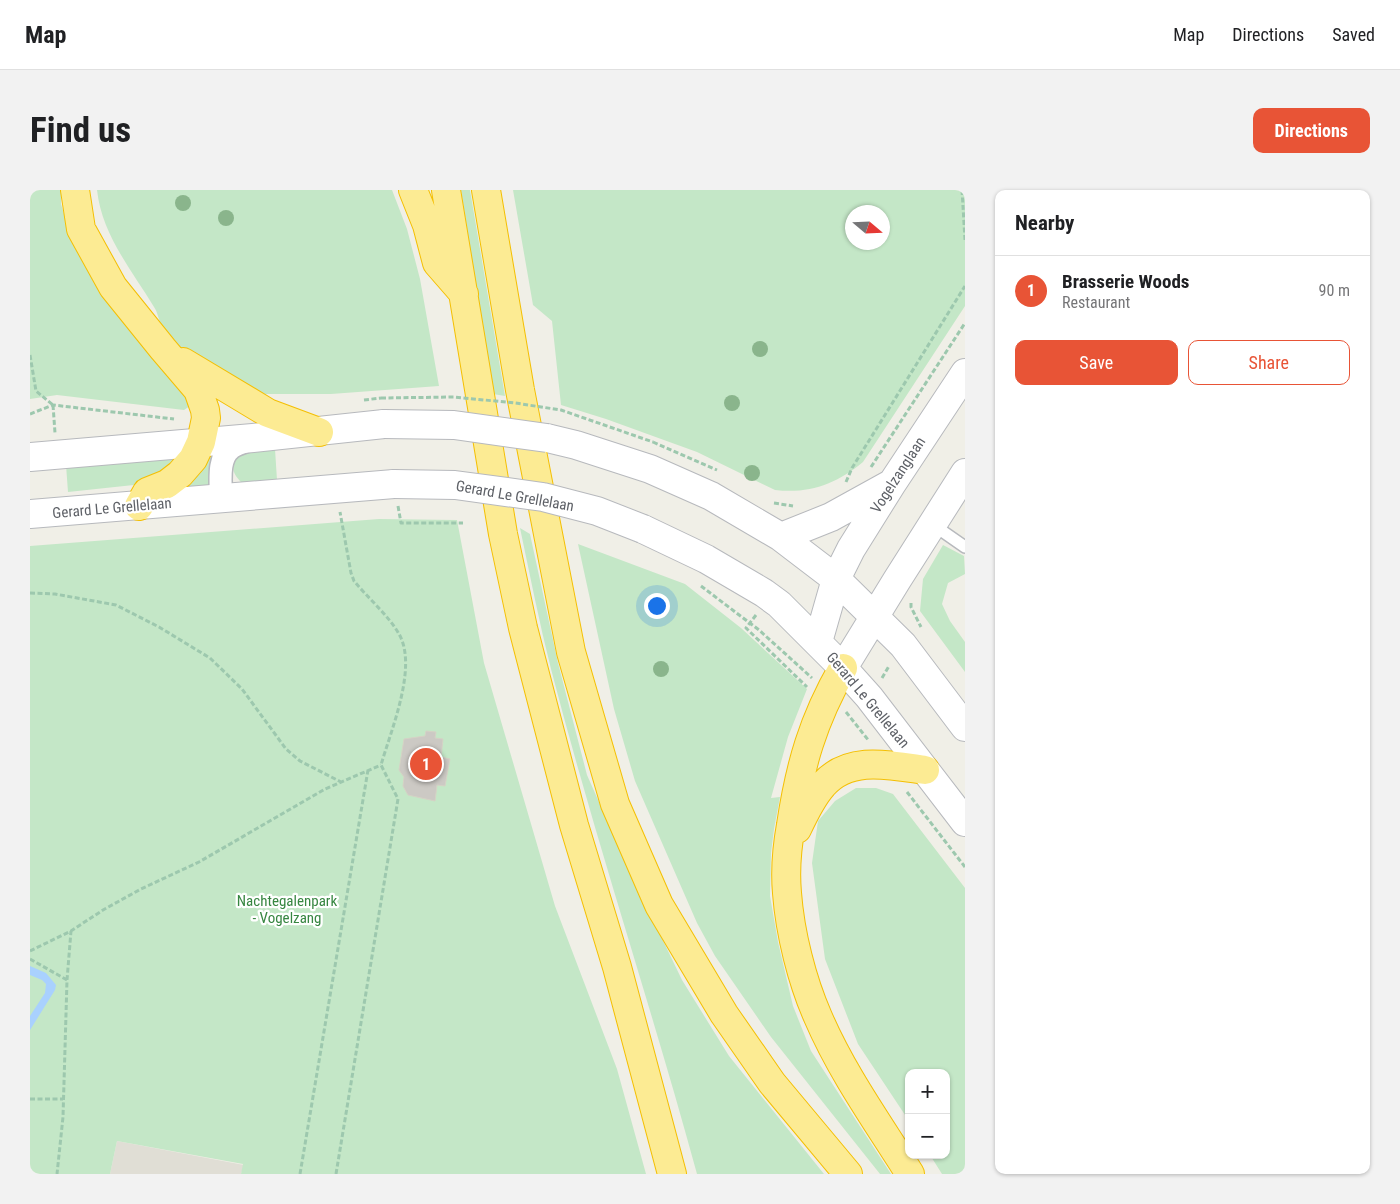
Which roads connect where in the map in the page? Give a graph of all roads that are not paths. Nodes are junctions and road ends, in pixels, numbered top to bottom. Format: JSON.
{"nodes":[{"id":1,"x":75,"y":190,"type":"edge"},
{"id":2,"x":413,"y":190,"type":"edge"},
{"id":3,"x":446,"y":190,"type":"edge"},
{"id":4,"x":486,"y":190,"type":"edge"},
{"id":5,"x":464,"y":294,"type":"junction"},
{"id":6,"x":163,"y":349,"type":"junction"},
{"id":7,"x":965,"y":373,"type":"edge"},
{"id":8,"x":319,"y":432,"type":"junction"},
{"id":9,"x":253,"y":438,"type":"junction"},
{"id":10,"x":201,"y":442,"type":"junction"},
{"id":11,"x":30,"y":458,"type":"edge"},
{"id":12,"x":964,"y":479,"type":"edge"},
{"id":13,"x":891,"y":485,"type":"junction"},
{"id":14,"x":221,"y":499,"type":"junction"},
{"id":15,"x":138,"y":506,"type":"junction"},
{"id":16,"x":30,"y":513,"type":"edge"},
{"id":17,"x":932,"y":524,"type":"junction"},
{"id":18,"x":781,"y":537,"type":"junction"},
{"id":19,"x":965,"y":546,"type":"edge"},
{"id":20,"x":836,"y":579,"type":"junction"},
{"id":21,"x":874,"y":617,"type":"junction"},
{"id":22,"x":818,"y":642,"type":"junction"},
{"id":23,"x":843,"y":668,"type":"junction"},
{"id":24,"x":965,"y":727,"type":"edge"},
{"id":25,"x":925,"y":770,"type":"junction"},
{"id":26,"x":965,"y":822,"type":"edge"},
{"id":27,"x":788,"y":845,"type":"junction"},
{"id":28,"x":672,"y":1174,"type":"edge"},
{"id":29,"x":848,"y":1174,"type":"edge"},
{"id":30,"x":910,"y":1174,"type":"edge"}],
"edges":[{"from":1,"to":6,"type":"highway"},
{"from":2,"to":5,"type":"highway"},
{"from":3,"to":5,"type":"highway"},
{"from":4,"to":29,"type":"highway"},
{"from":5,"to":28,"type":"highway"},
{"from":6,"to":8,"type":"highway"},
{"from":6,"to":10,"type":"highway"},
{"from":7,"to":13,"type":"street","name":"Vogelzanglaan"},
{"from":8,"to":9,"type":"street"},
{"from":8,"to":18,"type":"street","bridge":true},
{"from":9,"to":10,"type":"street"},
{"from":9,"to":14,"type":"street"},
{"from":10,"to":11,"type":"street"},
{"from":10,"to":15,"type":"highway"},
{"from":12,"to":17,"type":"street"},
{"from":13,"to":18,"type":"street"},
{"from":13,"to":20,"type":"street","name":"Vogelzanglaan"},
{"from":14,"to":15,"type":"street","name":"Gerard Le Grellelaan"},
{"from":14,"to":22,"type":"street","name":"Gerard Le Grellelaan","bridge":true},
{"from":15,"to":16,"type":"street","name":"Gerard Le Grellelaan"},
{"from":17,"to":19,"type":"lane"},
{"from":17,"to":21,"type":"street"},
{"from":18,"to":20,"type":"street"},
{"from":20,"to":21,"type":"street"},
{"from":20,"to":22,"type":"street","name":"Vogelzanglaan"},
{"from":21,"to":23,"type":"street"},
{"from":21,"to":24,"type":"street"},
{"from":22,"to":23,"type":"street","name":"Gerard Le Grellelaan"},
{"from":23,"to":25,"type":"street","name":"Gerard Le Grellelaan"},
{"from":23,"to":27,"type":"highway"},
{"from":25,"to":26,"type":"street","name":"Gerard Le Grellelaan"},
{"from":25,"to":27,"type":"highway"},
{"from":27,"to":30,"type":"highway"}]}
